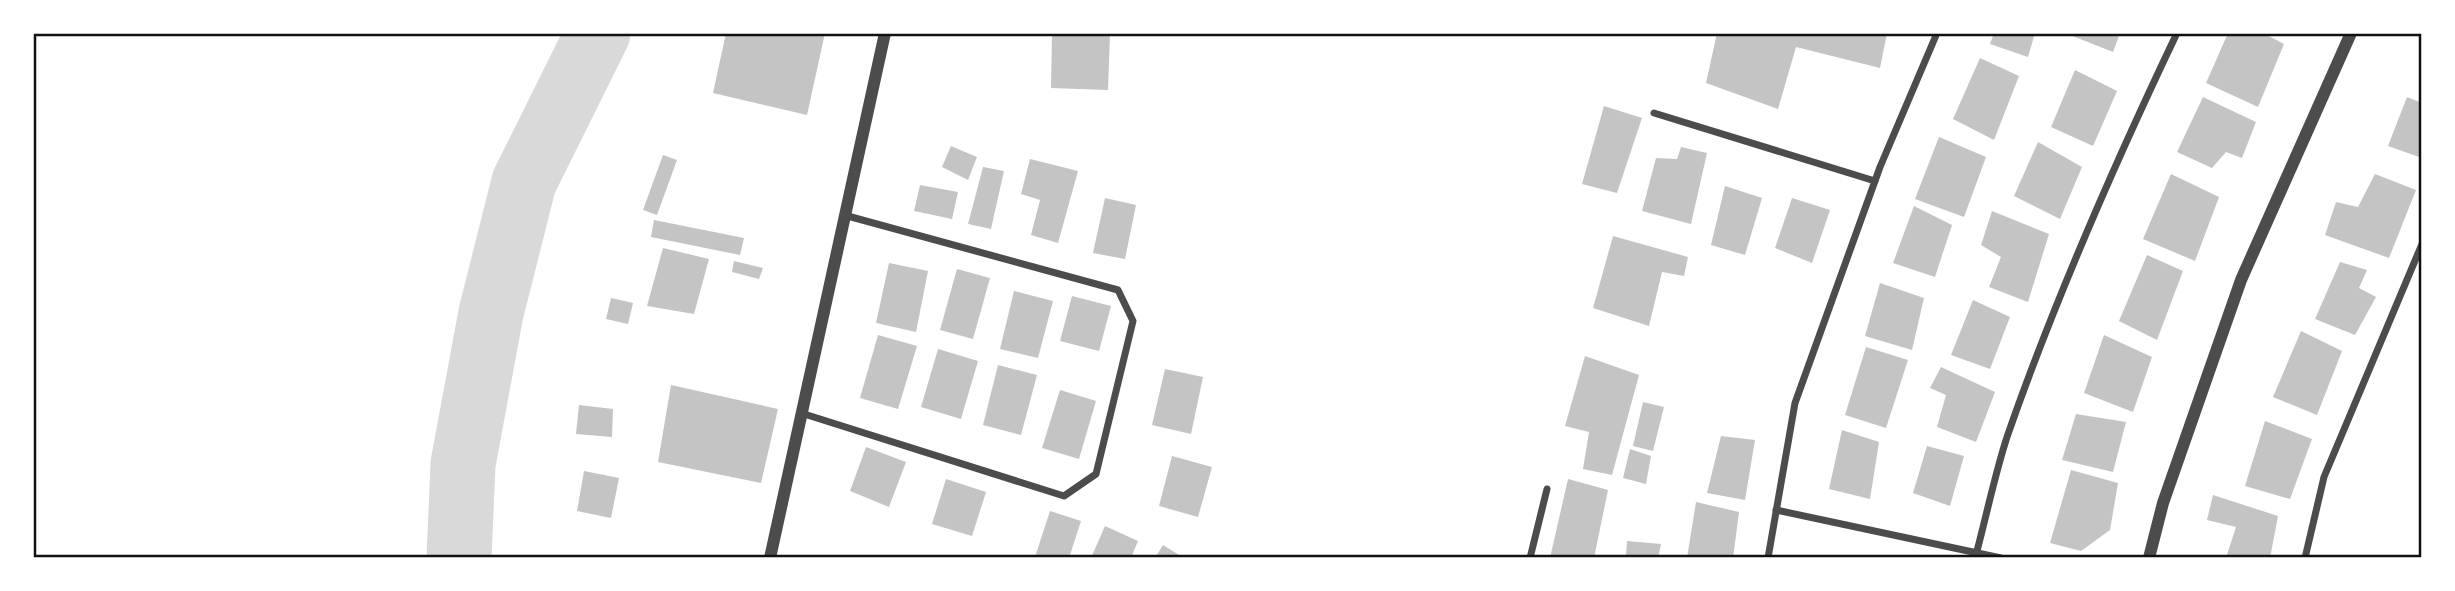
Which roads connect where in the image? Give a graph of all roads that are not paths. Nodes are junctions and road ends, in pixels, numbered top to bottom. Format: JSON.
{"nodes":[{"id":1,"x":885,"y":33,"type":"edge"},
{"id":2,"x":1937,"y":33,"type":"edge"},
{"id":3,"x":2177,"y":33,"type":"edge"},
{"id":4,"x":2351,"y":33,"type":"edge"},
{"id":5,"x":1654,"y":113,"type":"dead end"},
{"id":6,"x":1875,"y":181,"type":"junction"},
{"id":7,"x":844,"y":215,"type":"junction"},
{"id":8,"x":2422,"y":244,"type":"edge"},
{"id":9,"x":801,"y":413,"type":"junction"},
{"id":10,"x":1547,"y":489,"type":"dead end"},
{"id":11,"x":1776,"y":510,"type":"junction"},
{"id":12,"x":1976,"y":551,"type":"junction"},
{"id":13,"x":770,"y":558,"type":"edge"},
{"id":14,"x":1530,"y":558,"type":"edge"},
{"id":15,"x":1768,"y":558,"type":"edge"},
{"id":16,"x":2001,"y":558,"type":"edge"},
{"id":17,"x":2149,"y":558,"type":"edge"},
{"id":18,"x":2305,"y":558,"type":"edge"}],
"edges":[{"from":1,"to":7,"type":"street"},
{"from":2,"to":6,"type":"street"},
{"from":3,"to":12,"type":"street"},
{"from":4,"to":17,"type":"street"},
{"from":5,"to":6,"type":"street"},
{"from":6,"to":11,"type":"street"},
{"from":7,"to":9,"type":"street"},
{"from":7,"to":9,"type":"street"},
{"from":8,"to":18,"type":"street"},
{"from":9,"to":13,"type":"street"},
{"from":10,"to":14,"type":"street"},
{"from":11,"to":12,"type":"street"},
{"from":11,"to":15,"type":"street"},
{"from":12,"to":16,"type":"street"}]}
